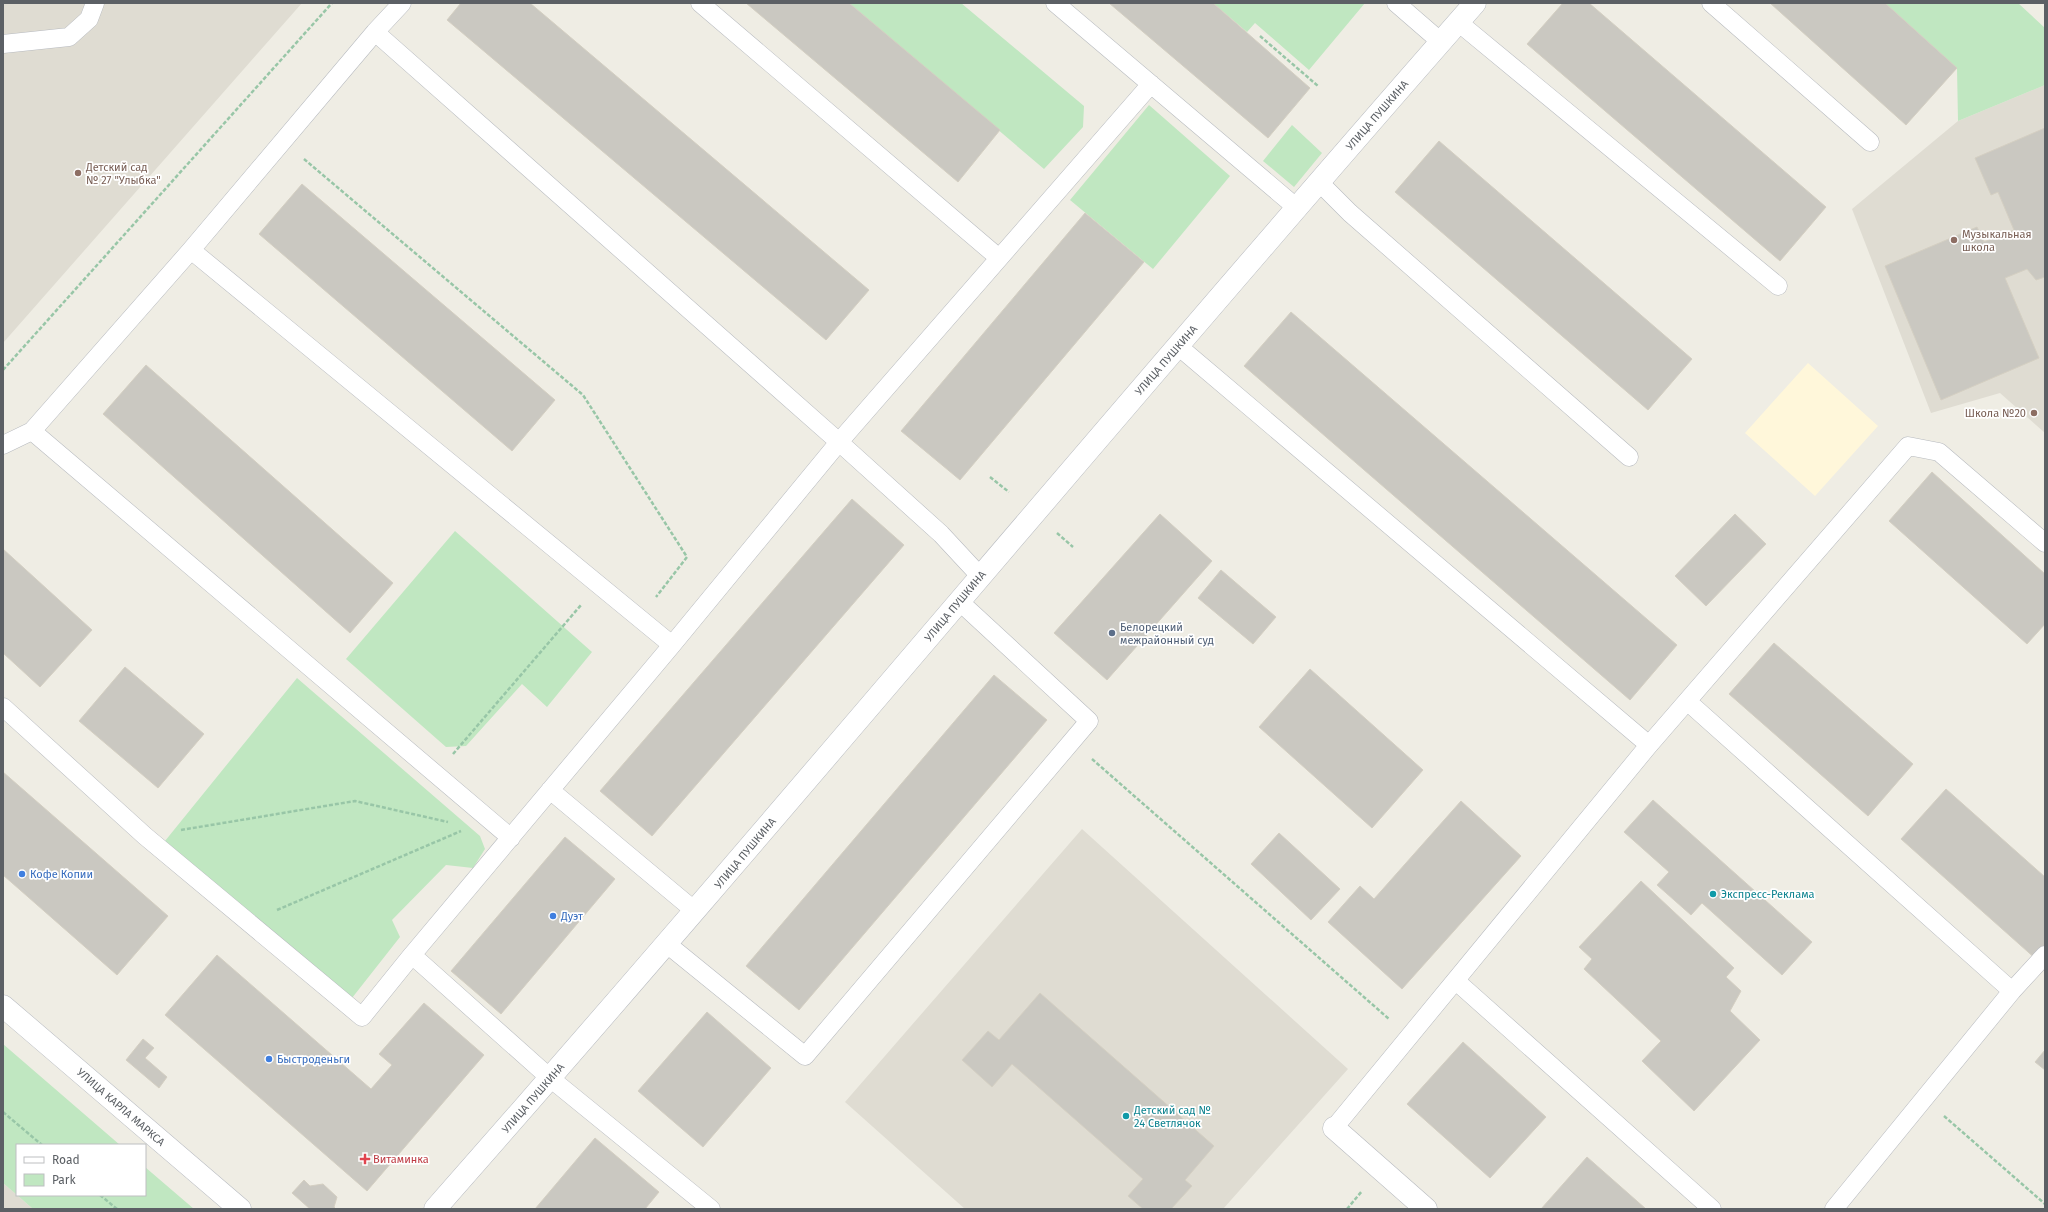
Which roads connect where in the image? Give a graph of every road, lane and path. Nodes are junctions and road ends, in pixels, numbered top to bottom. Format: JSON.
{"nodes":[{"id":1,"x":95,"y":3,"type":"edge"},
{"id":2,"x":332,"y":3,"type":"edge"},
{"id":3,"x":402,"y":3,"type":"edge"},
{"id":4,"x":700,"y":3,"type":"edge"},
{"id":5,"x":1055,"y":3,"type":"edge"},
{"id":6,"x":1396,"y":3,"type":"edge"},
{"id":7,"x":1475,"y":3,"type":"edge"},
{"id":8,"x":1711,"y":3,"type":"edge"},
{"id":9,"x":1458,"y":22,"type":"junction"},
{"id":10,"x":375,"y":32,"type":"junction"},
{"id":11,"x":1260,"y":36,"type":"dead end"},
{"id":12,"x":1441,"y":42,"type":"junction"},
{"id":13,"x":3,"y":44,"type":"edge"},
{"id":14,"x":1151,"y":84,"type":"junction"},
{"id":15,"x":1318,"y":86,"type":"dead end"},
{"id":16,"x":1870,"y":142,"type":"dead end"},
{"id":17,"x":299,"y":155,"type":"dead end"},
{"id":18,"x":1319,"y":182,"type":"junction"},
{"id":19,"x":1297,"y":208,"type":"junction"},
{"id":20,"x":191,"y":250,"type":"junction"},
{"id":21,"x":999,"y":258,"type":"junction"},
{"id":22,"x":1778,"y":286,"type":"dead end"},
{"id":23,"x":1178,"y":346,"type":"junction"},
{"id":24,"x":3,"y":370,"type":"edge"},
{"id":25,"x":32,"y":431,"type":"junction"},
{"id":26,"x":839,"y":442,"type":"junction"},
{"id":27,"x":3,"y":445,"type":"edge"},
{"id":28,"x":1629,"y":457,"type":"dead end"},
{"id":29,"x":990,"y":477,"type":"dead end"},
{"id":30,"x":1009,"y":492,"type":"dead end"},
{"id":31,"x":1053,"y":529,"type":"dead end"},
{"id":32,"x":2045,"y":543,"type":"edge"},
{"id":33,"x":1073,"y":547,"type":"dead end"},
{"id":34,"x":980,"y":576,"type":"junction"},
{"id":35,"x":599,"y":585,"type":"junction"},
{"id":36,"x":960,"y":602,"type":"junction"},
{"id":37,"x":640,"y":618,"type":"junction"},
{"id":38,"x":672,"y":645,"type":"junction"},
{"id":39,"x":1687,"y":701,"type":"junction"},
{"id":40,"x":3,"y":707,"type":"edge"},
{"id":41,"x":1071,"y":742,"type":"junction"},
{"id":42,"x":1649,"y":745,"type":"junction"},
{"id":43,"x":436,"y":774,"type":"junction"},
{"id":44,"x":550,"y":790,"type":"junction"},
{"id":45,"x":455,"y":823,"type":"dead end"},
{"id":46,"x":464,"y":830,"type":"dead end"},
{"id":47,"x":146,"y":836,"type":"junction"},
{"id":48,"x":511,"y":838,"type":"junction"},
{"id":49,"x":695,"y":911,"type":"junction"},
{"id":50,"x":249,"y":923,"type":"junction"},
{"id":51,"x":667,"y":944,"type":"junction"},
{"id":52,"x":412,"y":955,"type":"junction"},
{"id":53,"x":2045,"y":955,"type":"edge"},
{"id":54,"x":1456,"y":981,"type":"junction"},
{"id":55,"x":2012,"y":991,"type":"junction"},
{"id":56,"x":3,"y":1006,"type":"edge"},
{"id":57,"x":1409,"y":1037,"type":"junction"},
{"id":58,"x":550,"y":1078,"type":"junction"},
{"id":59,"x":1924,"y":1098,"type":"junction"},
{"id":60,"x":3,"y":1112,"type":"edge"},
{"id":61,"x":1334,"y":1128,"type":"joint"},
{"id":62,"x":41,"y":1144,"type":"edge"},
{"id":63,"x":101,"y":1196,"type":"edge"},
{"id":64,"x":2045,"y":1204,"type":"edge"},
{"id":65,"x":116,"y":1209,"type":"edge"},
{"id":66,"x":240,"y":1209,"type":"edge"},
{"id":67,"x":435,"y":1209,"type":"edge"},
{"id":68,"x":711,"y":1209,"type":"edge"},
{"id":69,"x":1426,"y":1209,"type":"edge"},
{"id":70,"x":1712,"y":1209,"type":"edge"},
{"id":71,"x":1834,"y":1209,"type":"edge"}],
"edges":[{"from":1,"to":13,"type":"lane"},
{"from":2,"to":24,"type":"path"},
{"from":3,"to":10,"type":"lane"},
{"from":4,"to":21,"type":"lane"},
{"from":5,"to":14,"type":"lane"},
{"from":6,"to":12,"type":"lane"},
{"from":7,"to":9,"type":"main road","name":"УЛИЦА ПУШКИНА"},
{"from":8,"to":16,"type":"lane"},
{"from":9,"to":12,"type":"main road","name":"УЛИЦА ПУШКИНА"},
{"from":9,"to":22,"type":"lane"},
{"from":10,"to":20,"type":"lane"},
{"from":10,"to":26,"type":"lane"},
{"from":11,"to":15,"type":"path"},
{"from":12,"to":18,"type":"main road","name":"УЛИЦА ПУШКИНА"},
{"from":14,"to":19,"type":"lane"},
{"from":14,"to":21,"type":"lane"},
{"from":17,"to":37,"type":"path"},
{"from":18,"to":19,"type":"main road","name":"УЛИЦА ПУШКИНА"},
{"from":18,"to":28,"type":"lane"},
{"from":19,"to":23,"type":"main road","name":"УЛИЦА ПУШКИНА"},
{"from":20,"to":25,"type":"lane"},
{"from":20,"to":35,"type":"lane"},
{"from":21,"to":26,"type":"lane"},
{"from":23,"to":34,"type":"main road","name":"УЛИЦА ПУШКИНА"},
{"from":23,"to":42,"type":"lane"},
{"from":25,"to":27,"type":"lane"},
{"from":25,"to":43,"type":"lane"},
{"from":26,"to":34,"type":"lane"},
{"from":26,"to":38,"type":"lane"},
{"from":29,"to":30,"type":"path"},
{"from":31,"to":33,"type":"path"},
{"from":32,"to":39,"type":"lane"},
{"from":34,"to":36,"type":"main road","name":"УЛИЦА ПУШКИНА"},
{"from":35,"to":37,"type":"lane"},
{"from":35,"to":43,"type":"path"},
{"from":36,"to":41,"type":"lane"},
{"from":36,"to":49,"type":"main road","name":"УЛИЦА ПУШКИНА"},
{"from":37,"to":38,"type":"lane"},
{"from":38,"to":44,"type":"lane"},
{"from":39,"to":42,"type":"lane"},
{"from":39,"to":55,"type":"lane"},
{"from":40,"to":47,"type":"lane"},
{"from":41,"to":51,"type":"lane"},
{"from":41,"to":57,"type":"path"},
{"from":42,"to":54,"type":"lane"},
{"from":43,"to":48,"type":"lane"},
{"from":44,"to":48,"type":"lane"},
{"from":44,"to":49,"type":"lane"},
{"from":45,"to":47,"type":"path"},
{"from":46,"to":50,"type":"path"},
{"from":47,"to":50,"type":"lane"},
{"from":48,"to":52,"type":"lane"},
{"from":49,"to":51,"type":"main road","name":"УЛИЦА ПУШКИНА"},
{"from":50,"to":52,"type":"lane"},
{"from":51,"to":58,"type":"main road","name":"УЛИЦА ПУШКИНА"},
{"from":52,"to":58,"type":"lane"},
{"from":53,"to":55,"type":"lane"},
{"from":54,"to":57,"type":"lane"},
{"from":54,"to":70,"type":"lane"},
{"from":55,"to":59,"type":"lane"},
{"from":56,"to":66,"type":"main road","name":"УЛИЦА КАРЛА МАРКСА"},
{"from":57,"to":61,"type":"lane"},
{"from":58,"to":67,"type":"main road","name":"УЛИЦА ПУШКИНА"},
{"from":58,"to":68,"type":"lane"},
{"from":59,"to":64,"type":"path"},
{"from":59,"to":71,"type":"lane"},
{"from":60,"to":62,"type":"path"},
{"from":61,"to":69,"type":"main road"},
{"from":63,"to":65,"type":"path"}]}
